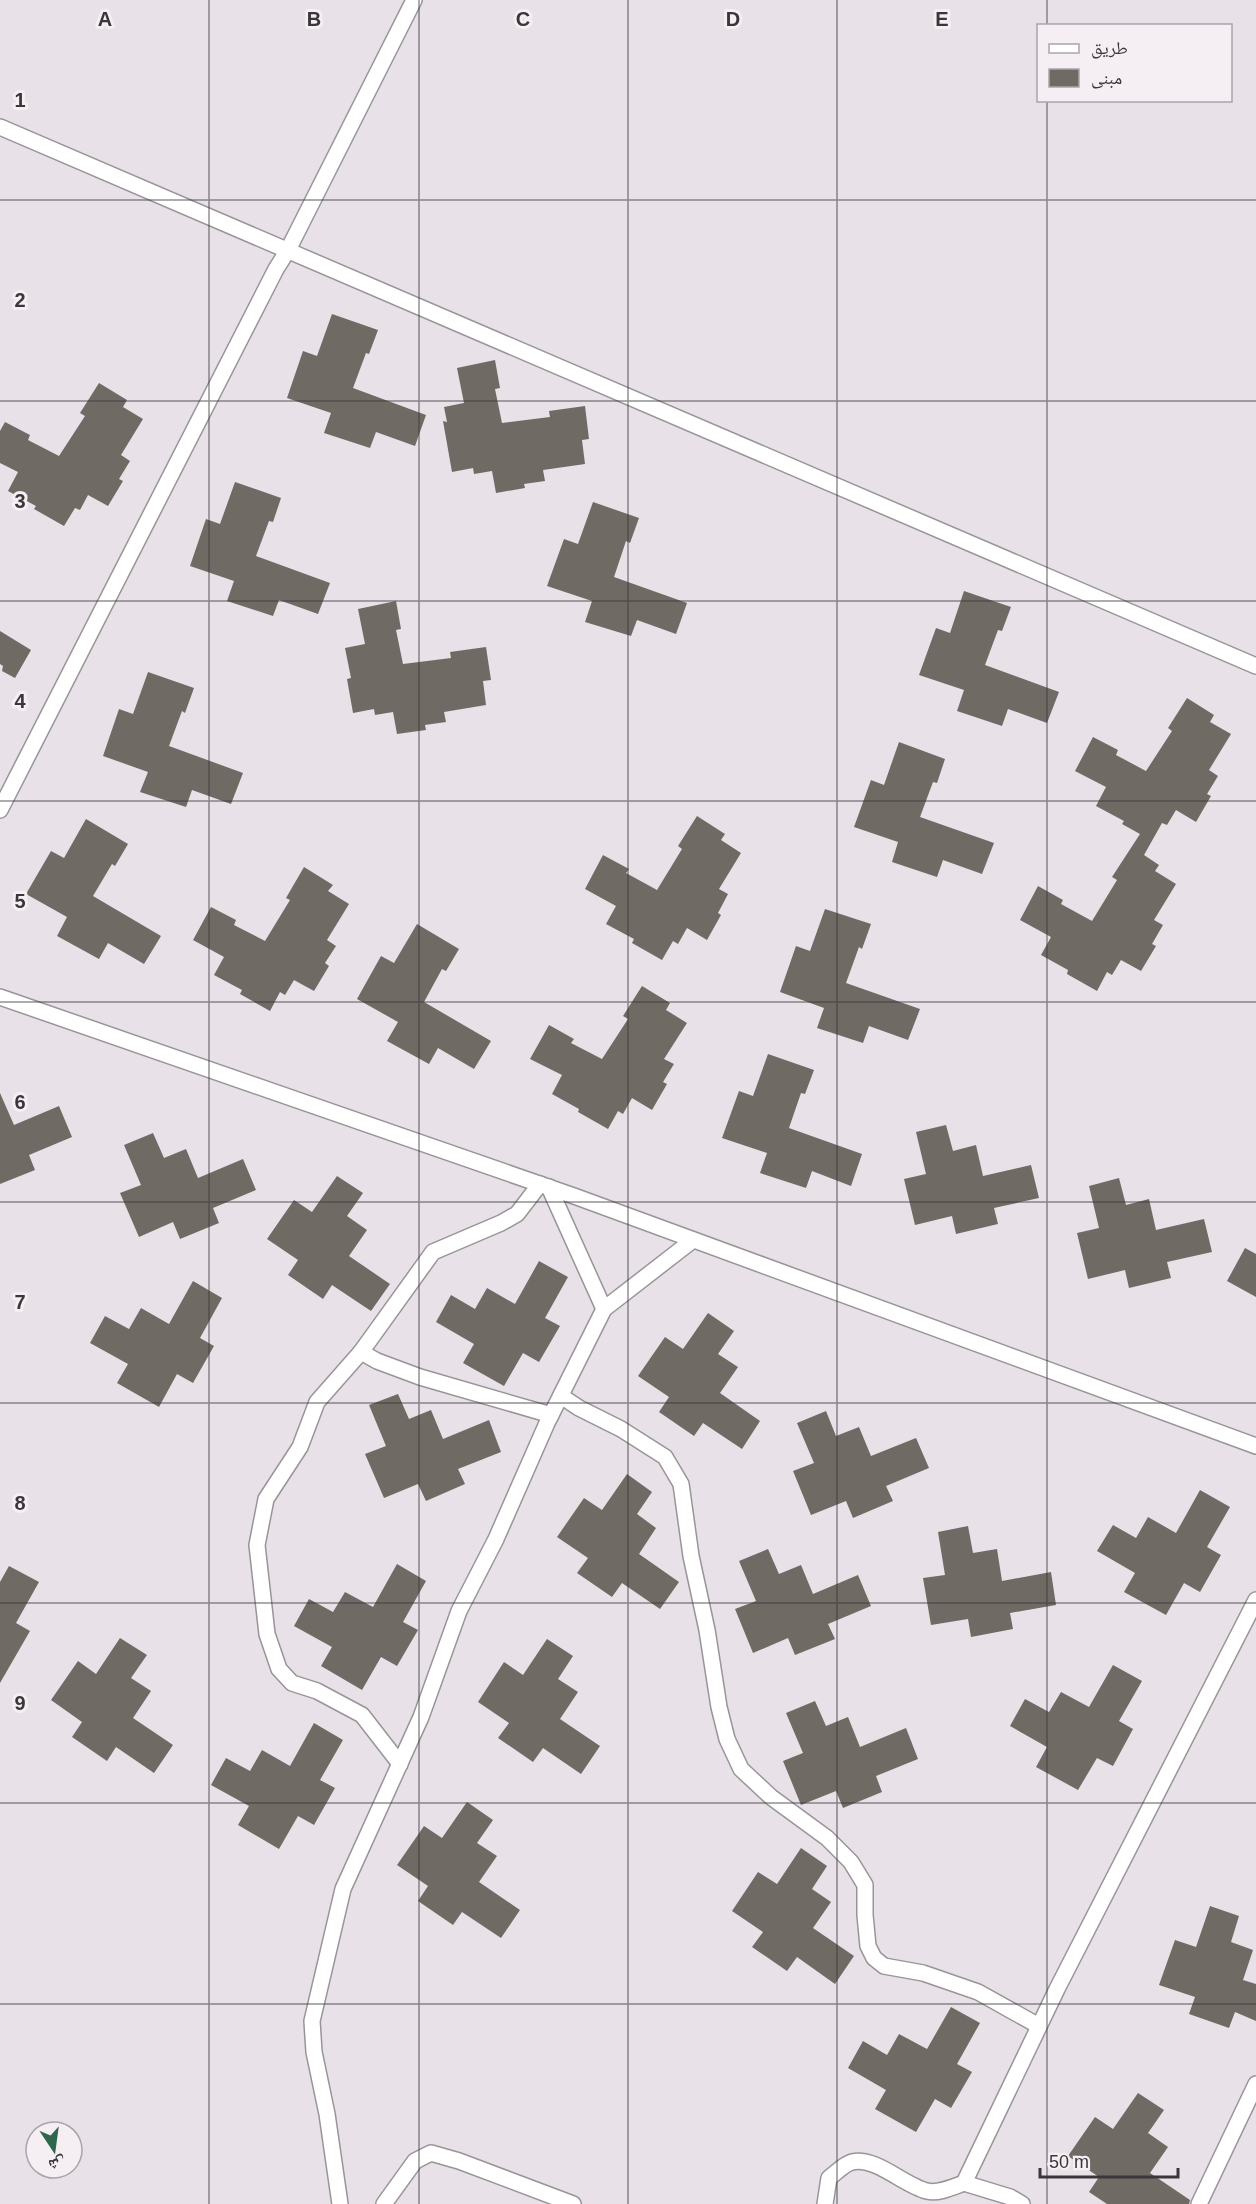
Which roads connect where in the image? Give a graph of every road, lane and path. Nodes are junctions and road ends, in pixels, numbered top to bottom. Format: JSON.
{"nodes":[{"id":1,"x":414,"y":0,"type":"edge"},
{"id":2,"x":0,"y":127,"type":"edge"},
{"id":3,"x":288,"y":250,"type":"junction"},
{"id":4,"x":1256,"y":666,"type":"edge"},
{"id":5,"x":0,"y":810,"type":"edge"},
{"id":6,"x":0,"y":997,"type":"edge"},
{"id":7,"x":544,"y":1186,"type":"junction"},
{"id":8,"x":693,"y":1240,"type":"junction"},
{"id":9,"x":604,"y":1309,"type":"junction"},
{"id":10,"x":361,"y":1352,"type":"junction"},
{"id":11,"x":561,"y":1396,"type":"junction"},
{"id":12,"x":551,"y":1415,"type":"junction"},
{"id":13,"x":1256,"y":1446,"type":"edge"},
{"id":14,"x":1256,"y":1600,"type":"edge"},
{"id":15,"x":400,"y":1764,"type":"junction"},
{"id":16,"x":1039,"y":2026,"type":"junction"},
{"id":17,"x":1256,"y":2084,"type":"edge"},
{"id":18,"x":964,"y":2183,"type":"junction"},
{"id":19,"x":340,"y":2204,"type":"edge"},
{"id":20,"x":384,"y":2204,"type":"edge"},
{"id":21,"x":573,"y":2204,"type":"edge"},
{"id":22,"x":825,"y":2204,"type":"edge"},
{"id":23,"x":1022,"y":2204,"type":"edge"},
{"id":24,"x":1199,"y":2204,"type":"edge"}],
"edges":[{"from":1,"to":3,"type":"street"},
{"from":2,"to":3,"type":"street"},
{"from":3,"to":4,"type":"street"},
{"from":3,"to":5,"type":"street"},
{"from":6,"to":7,"type":"street"},
{"from":7,"to":8,"type":"street"},
{"from":7,"to":9,"type":"street"},
{"from":7,"to":10,"type":"street"},
{"from":8,"to":9,"type":"street"},
{"from":8,"to":13,"type":"street"},
{"from":9,"to":11,"type":"street"},
{"from":10,"to":12,"type":"street"},
{"from":10,"to":15,"type":"street"},
{"from":11,"to":12,"type":"street"},
{"from":11,"to":16,"type":"street"},
{"from":12,"to":15,"type":"street"},
{"from":14,"to":16,"type":"street"},
{"from":15,"to":19,"type":"street"},
{"from":16,"to":18,"type":"street"},
{"from":17,"to":24,"type":"street"},
{"from":18,"to":22,"type":"street"},
{"from":18,"to":23,"type":"street"},
{"from":20,"to":21,"type":"street"}]}
